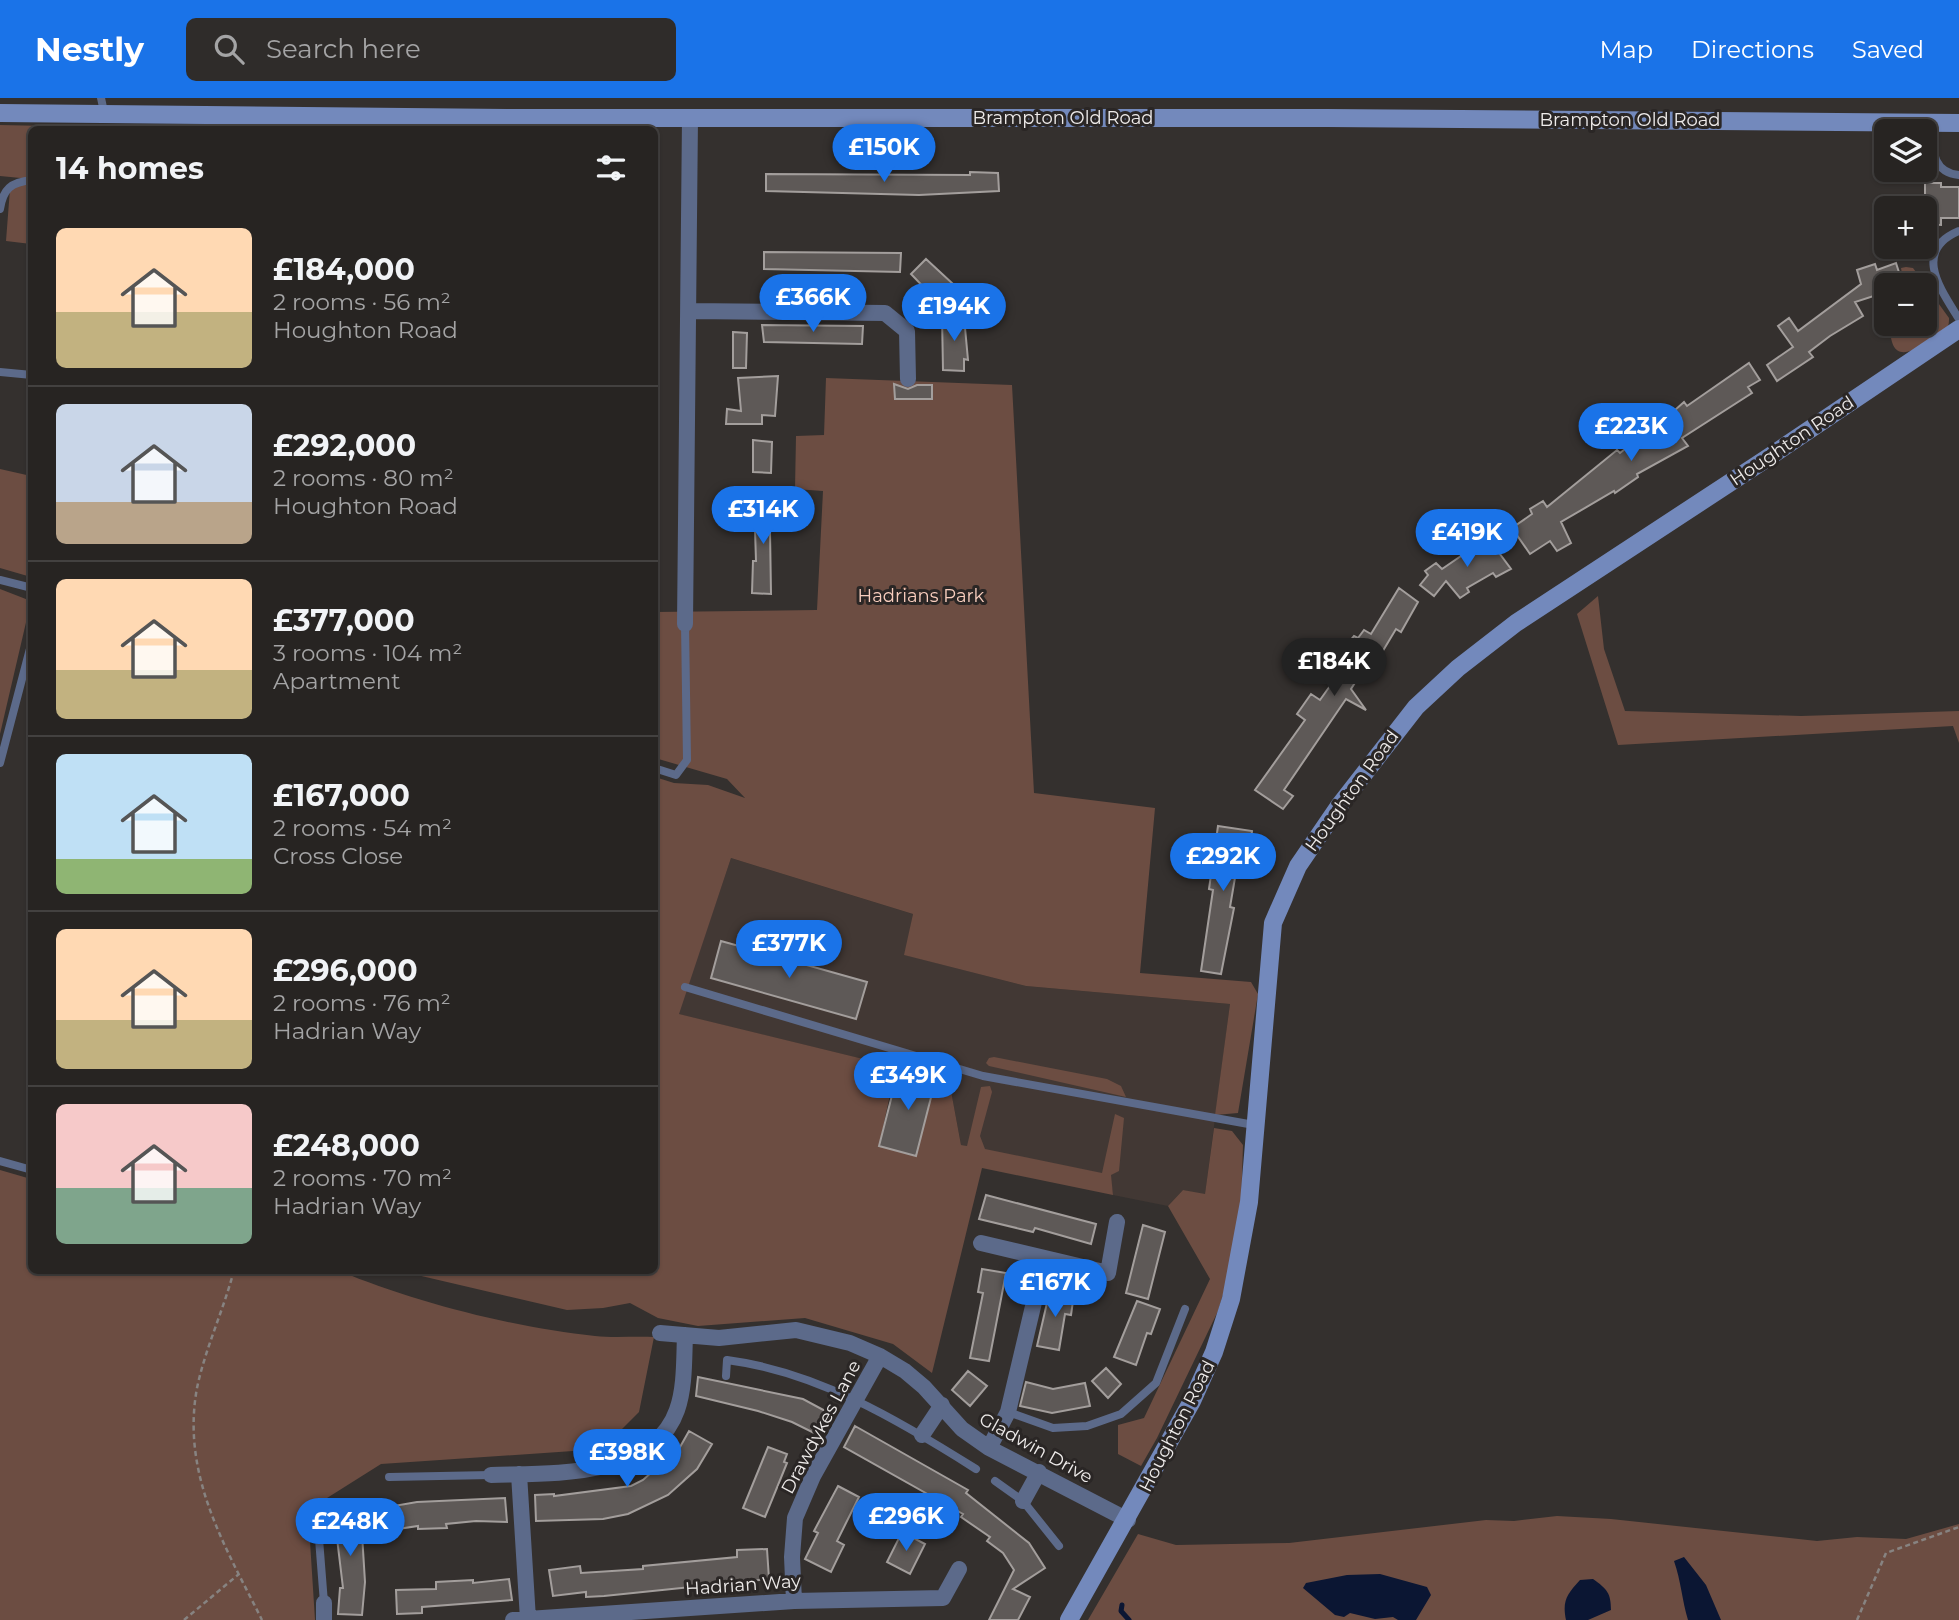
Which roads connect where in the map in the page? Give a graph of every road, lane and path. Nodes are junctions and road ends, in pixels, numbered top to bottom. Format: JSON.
{"nodes":[{"id":1,"x":103,"y":105,"type":"edge"},
{"id":2,"x":0,"y":113,"type":"edge"},
{"id":3,"x":690,"y":117,"type":"junction"},
{"id":4,"x":284,"y":122,"type":"edge"},
{"id":5,"x":1874,"y":122,"type":"edge"},
{"id":6,"x":1937,"y":122,"type":"edge"},
{"id":7,"x":1959,"y":123,"type":"edge"},
{"id":8,"x":1937,"y":163,"type":"edge"},
{"id":9,"x":1959,"y":175,"type":"edge"},
{"id":10,"x":28,"y":181,"type":"edge"},
{"id":11,"x":0,"y":209,"type":"edge"},
{"id":12,"x":1959,"y":231,"type":"edge"},
{"id":13,"x":689,"y":311,"type":"junction"},
{"id":14,"x":1959,"y":320,"type":"edge"},
{"id":15,"x":1959,"y":329,"type":"edge"},
{"id":16,"x":0,"y":372,"type":"edge"},
{"id":17,"x":28,"y":375,"type":"edge"},
{"id":18,"x":908,"y":379,"type":"dead end"},
{"id":19,"x":0,"y":580,"type":"edge"},
{"id":20,"x":28,"y":587,"type":"edge"},
{"id":21,"x":685,"y":624,"type":"joint"},
{"id":22,"x":28,"y":656,"type":"edge"},
{"id":23,"x":0,"y":763,"type":"edge"},
{"id":24,"x":658,"y":769,"type":"edge"},
{"id":25,"x":685,"y":987,"type":"dead end"},
{"id":26,"x":1254,"y":1125,"type":"junction"},
{"id":27,"x":0,"y":1161,"type":"edge"},
{"id":28,"x":28,"y":1169,"type":"edge"},
{"id":29,"x":1117,"y":1222,"type":"dead end"},
{"id":30,"x":981,"y":1243,"type":"dead end"},
{"id":31,"x":1044,"y":1259,"type":"junction"},
{"id":32,"x":233,"y":1274,"type":"edge"},
{"id":33,"x":1185,"y":1309,"type":"dead end"},
{"id":34,"x":660,"y":1333,"type":"dead end"},
{"id":35,"x":685,"y":1335,"type":"junction"},
{"id":36,"x":880,"y":1356,"type":"junction"},
{"id":37,"x":726,"y":1376,"type":"dead end"},
{"id":38,"x":856,"y":1400,"type":"junction"},
{"id":39,"x":942,"y":1405,"type":"junction"},
{"id":40,"x":1008,"y":1412,"type":"junction"},
{"id":41,"x":922,"y":1435,"type":"junction"},
{"id":42,"x":989,"y":1448,"type":"junction"},
{"id":43,"x":976,"y":1469,"type":"dead end"},
{"id":44,"x":1039,"y":1472,"type":"junction"},
{"id":45,"x":519,"y":1474,"type":"junction"},
{"id":46,"x":491,"y":1475,"type":"joint"},
{"id":47,"x":389,"y":1477,"type":"dead end"},
{"id":48,"x":995,"y":1481,"type":"dead end"},
{"id":49,"x":1023,"y":1501,"type":"junction"},
{"id":50,"x":1128,"y":1520,"type":"junction"},
{"id":51,"x":318,"y":1526,"type":"dead end"},
{"id":52,"x":1959,"y":1527,"type":"edge"},
{"id":53,"x":1059,"y":1546,"type":"dead end"},
{"id":54,"x":959,"y":1569,"type":"dead end"},
{"id":55,"x":239,"y":1574,"type":"junction"},
{"id":56,"x":794,"y":1601,"type":"junction"},
{"id":57,"x":324,"y":1603,"type":"joint"},
{"id":58,"x":184,"y":1620,"type":"edge"},
{"id":59,"x":262,"y":1620,"type":"edge"},
{"id":60,"x":324,"y":1620,"type":"edge"},
{"id":61,"x":521,"y":1620,"type":"edge"},
{"id":62,"x":1069,"y":1620,"type":"edge"},
{"id":63,"x":1857,"y":1620,"type":"edge"}],
"edges":[{"from":1,"to":2,"type":"main road","name":"Brampton Old Road"},
{"from":1,"to":4,"type":"main road","name":"Brampton Old Road"},
{"from":3,"to":4,"type":"main road","name":"Brampton Old Road"},
{"from":3,"to":5,"type":"main road","name":"Brampton Old Road"},
{"from":3,"to":13,"type":"street"},
{"from":6,"to":7,"type":"main road","name":"Brampton Old Road"},
{"from":8,"to":9,"type":"lane"},
{"from":10,"to":11,"type":"lane"},
{"from":12,"to":14,"type":"lane"},
{"from":13,"to":18,"type":"street"},
{"from":13,"to":21,"type":"street"},
{"from":15,"to":26,"type":"main road","name":"Houghton Road"},
{"from":16,"to":17,"type":"lane"},
{"from":19,"to":20,"type":"lane"},
{"from":21,"to":24,"type":"lane"},
{"from":22,"to":23,"type":"lane"},
{"from":25,"to":26,"type":"lane"},
{"from":26,"to":50,"type":"main road","name":"Houghton Road"},
{"from":27,"to":28,"type":"lane"},
{"from":29,"to":31,"type":"street"},
{"from":30,"to":31,"type":"street"},
{"from":31,"to":40,"type":"street"},
{"from":32,"to":55,"type":"path"},
{"from":33,"to":40,"type":"lane"},
{"from":34,"to":35,"type":"street","name":"Gladwin Drive"},
{"from":35,"to":36,"type":"street","name":"Gladwin Drive"},
{"from":35,"to":45,"type":"street"},
{"from":36,"to":38,"type":"street","name":"Drawdykes Lane"},
{"from":36,"to":39,"type":"street","name":"Gladwin Drive"},
{"from":37,"to":38,"type":"lane"},
{"from":38,"to":41,"type":"lane"},
{"from":38,"to":56,"type":"street","name":"Drawdykes Lane"},
{"from":39,"to":41,"type":"street"},
{"from":39,"to":42,"type":"street","name":"Gladwin Drive"},
{"from":40,"to":42,"type":"street"},
{"from":41,"to":43,"type":"lane"},
{"from":42,"to":44,"type":"street","name":"Gladwin Drive"},
{"from":44,"to":49,"type":"street"},
{"from":44,"to":50,"type":"street","name":"Gladwin Drive"},
{"from":45,"to":46,"type":"street"},
{"from":45,"to":61,"type":"street"},
{"from":46,"to":47,"type":"lane"},
{"from":48,"to":49,"type":"lane"},
{"from":49,"to":53,"type":"lane"},
{"from":50,"to":62,"type":"main road","name":"Houghton Road"},
{"from":51,"to":57,"type":"lane"},
{"from":52,"to":63,"type":"path"},
{"from":54,"to":56,"type":"street","name":"Hadrian Way"},
{"from":55,"to":58,"type":"path"},
{"from":55,"to":59,"type":"path"},
{"from":56,"to":61,"type":"street","name":"Hadrian Way"},
{"from":57,"to":60,"type":"street"}]}
